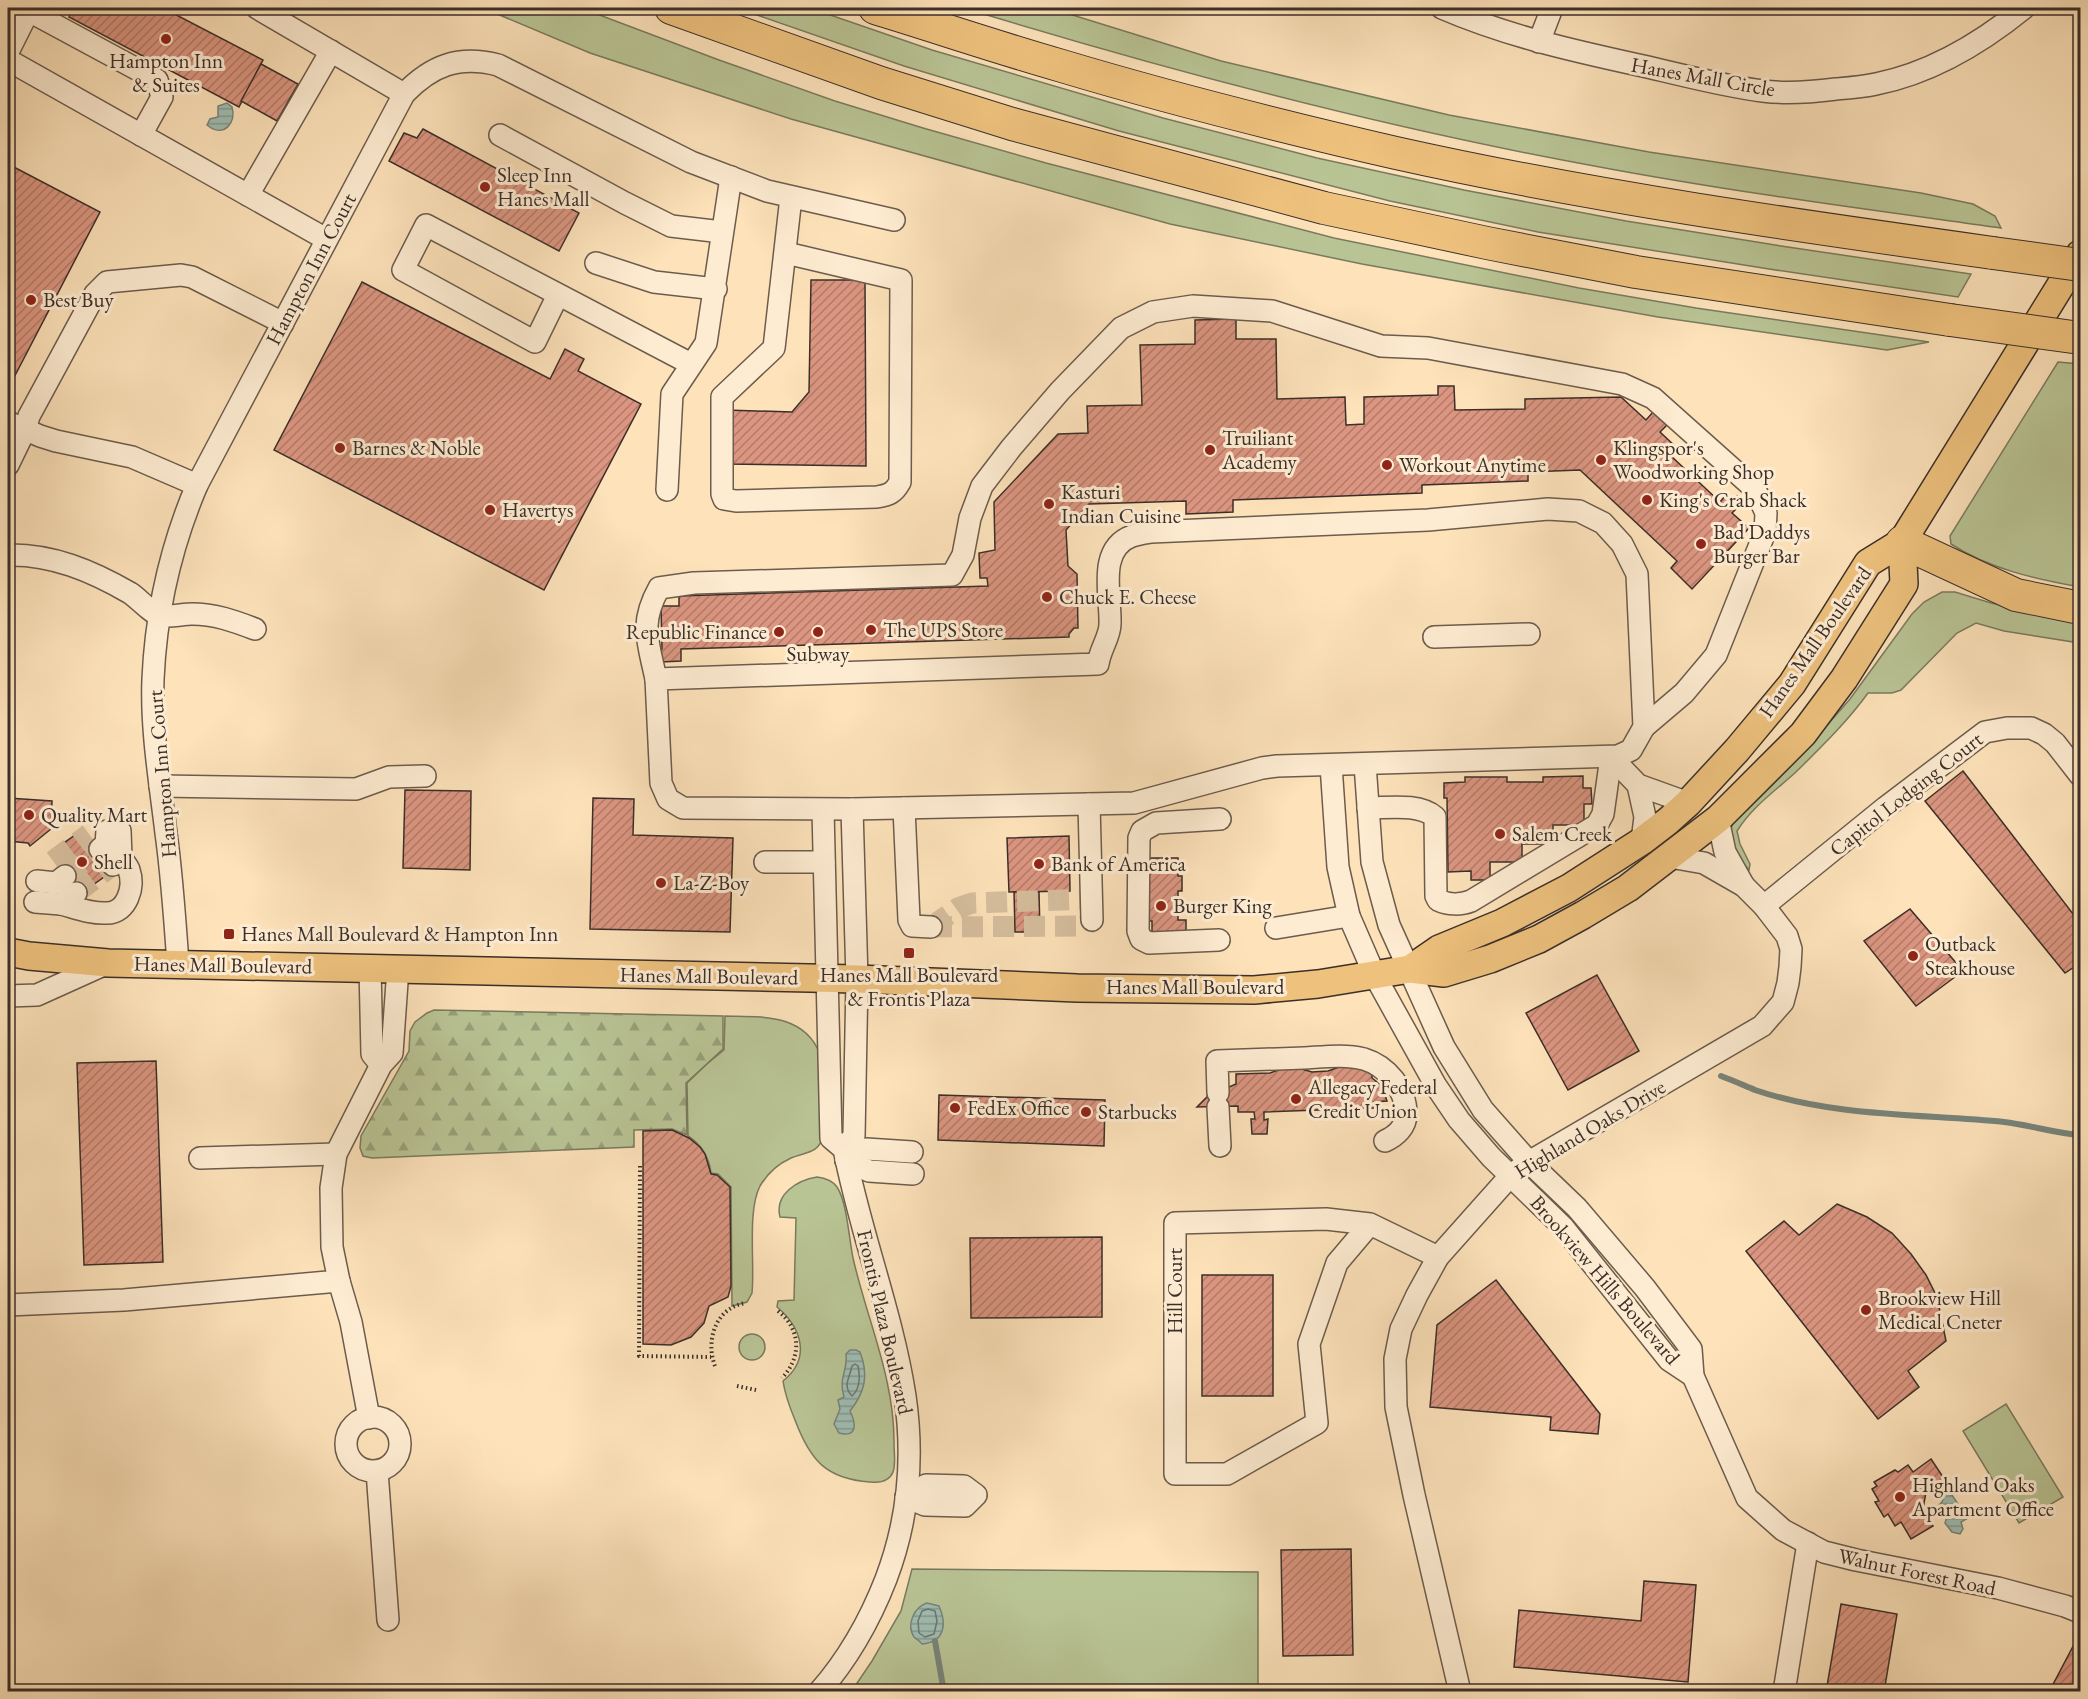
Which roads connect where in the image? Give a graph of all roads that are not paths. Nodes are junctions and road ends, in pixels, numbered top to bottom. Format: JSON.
{"nodes":[{"id":1,"x":256,"y":8,"type":"edge"},
{"id":2,"x":671,"y":8,"type":"edge"},
{"id":3,"x":875,"y":8,"type":"edge"},
{"id":4,"x":1442,"y":8,"type":"edge"},
{"id":5,"x":1552,"y":8,"type":"edge"},
{"id":6,"x":2024,"y":8,"type":"edge"},
{"id":7,"x":29,"y":9,"type":"edge"},
{"id":8,"x":1466,"y":12,"type":"edge"},
{"id":9,"x":1539,"y":42,"type":"junction"},
{"id":10,"x":331,"y":51,"type":"junction"},
{"id":11,"x":8,"y":52,"type":"edge"},
{"id":12,"x":8,"y":60,"type":"edge"},
{"id":13,"x":404,"y":94,"type":"junction"},
{"id":14,"x":141,"y":135,"type":"junction"},
{"id":15,"x":500,"y":135,"type":"dead end"},
{"id":16,"x":731,"y":177,"type":"junction"},
{"id":17,"x":248,"y":195,"type":"junction"},
{"id":18,"x":791,"y":197,"type":"junction"},
{"id":19,"x":894,"y":220,"type":"dead end"},
{"id":20,"x":722,"y":232,"type":"junction"},
{"id":21,"x":326,"y":239,"type":"junction"},
{"id":22,"x":786,"y":253,"type":"junction"},
{"id":23,"x":2080,"y":254,"type":"edge"},
{"id":24,"x":596,"y":263,"type":"dead end"},
{"id":25,"x":2080,"y":265,"type":"edge"},
{"id":26,"x":716,"y":289,"type":"junction"},
{"id":27,"x":558,"y":295,"type":"junction"},
{"id":28,"x":283,"y":323,"type":"junction"},
{"id":29,"x":2080,"y":338,"type":"edge"},
{"id":30,"x":691,"y":364,"type":"junction"},
{"id":31,"x":16,"y":426,"type":"edge"},
{"id":32,"x":8,"y":465,"type":"edge"},
{"id":33,"x":197,"y":485,"type":"junction"},
{"id":34,"x":667,"y":490,"type":"dead end"},
{"id":35,"x":1902,"y":542,"type":"junction"},
{"id":36,"x":8,"y":555,"type":"edge"},
{"id":37,"x":2080,"y":608,"type":"edge"},
{"id":38,"x":159,"y":615,"type":"junction"},
{"id":39,"x":255,"y":629,"type":"dead end"},
{"id":40,"x":1529,"y":634,"type":"dead end"},
{"id":41,"x":1434,"y":637,"type":"dead end"},
{"id":42,"x":656,"y":679,"type":"junction"},
{"id":43,"x":1644,"y":727,"type":"junction"},
{"id":44,"x":1611,"y":757,"type":"junction"},
{"id":45,"x":1365,"y":764,"type":"junction"},
{"id":46,"x":1331,"y":765,"type":"junction"},
{"id":47,"x":2080,"y":775,"type":"edge"},
{"id":48,"x":425,"y":776,"type":"dead end"},
{"id":49,"x":1638,"y":785,"type":"junction"},
{"id":50,"x":160,"y":786,"type":"junction"},
{"id":51,"x":1688,"y":803,"type":"junction"},
{"id":52,"x":1089,"y":804,"type":"junction"},
{"id":53,"x":904,"y":808,"type":"junction"},
{"id":54,"x":1368,"y":808,"type":"junction"},
{"id":55,"x":852,"y":809,"type":"junction"},
{"id":56,"x":822,"y":810,"type":"junction"},
{"id":57,"x":1220,"y":819,"type":"dead end"},
{"id":58,"x":1718,"y":819,"type":"junction"},
{"id":59,"x":1642,"y":841,"type":"junction"},
{"id":60,"x":112,"y":847,"type":"dead end"},
{"id":61,"x":1670,"y":857,"type":"junction"},
{"id":62,"x":765,"y":862,"type":"dead end"},
{"id":63,"x":824,"y":862,"type":"junction"},
{"id":64,"x":1744,"y":886,"type":"junction"},
{"id":65,"x":68,"y":891,"type":"junction"},
{"id":66,"x":1764,"y":906,"type":"junction"},
{"id":67,"x":1348,"y":916,"type":"junction"},
{"id":68,"x":1092,"y":920,"type":"dead end"},
{"id":69,"x":931,"y":927,"type":"dead end"},
{"id":70,"x":1276,"y":928,"type":"dead end"},
{"id":71,"x":1219,"y":940,"type":"dead end"},
{"id":72,"x":8,"y":952,"type":"edge"},
{"id":73,"x":108,"y":963,"type":"junction"},
{"id":74,"x":178,"y":964,"type":"junction"},
{"id":75,"x":370,"y":968,"type":"junction"},
{"id":76,"x":398,"y":968,"type":"junction"},
{"id":77,"x":1410,"y":969,"type":"junction"},
{"id":78,"x":1375,"y":976,"type":"junction"},
{"id":79,"x":826,"y":979,"type":"junction"},
{"id":80,"x":857,"y":979,"type":"junction"},
{"id":81,"x":8,"y":996,"type":"edge"},
{"id":82,"x":381,"y":1065,"type":"junction"},
{"id":83,"x":1385,"y":1141,"type":"dead end"},
{"id":84,"x":1220,"y":1146,"type":"dead end"},
{"id":85,"x":912,"y":1152,"type":"dead end"},
{"id":86,"x":336,"y":1154,"type":"junction"},
{"id":87,"x":845,"y":1155,"type":"junction"},
{"id":88,"x":200,"y":1158,"type":"dead end"},
{"id":89,"x":1529,"y":1162,"type":"junction"},
{"id":90,"x":913,"y":1174,"type":"dead end"},
{"id":91,"x":1511,"y":1175,"type":"junction"},
{"id":92,"x":1370,"y":1224,"type":"junction"},
{"id":93,"x":1438,"y":1257,"type":"junction"},
{"id":94,"x":339,"y":1281,"type":"junction"},
{"id":95,"x":8,"y":1305,"type":"edge"},
{"id":96,"x":1693,"y":1376,"type":"junction"},
{"id":97,"x":369,"y":1418,"type":"junction"},
{"id":98,"x":377,"y":1471,"type":"junction"},
{"id":99,"x":1763,"y":1513,"type":"joint"},
{"id":100,"x":1808,"y":1543,"type":"junction"},
{"id":101,"x":2080,"y":1612,"type":"edge"},
{"id":102,"x":388,"y":1620,"type":"dead end"},
{"id":103,"x":819,"y":1692,"type":"edge"},
{"id":104,"x":1460,"y":1692,"type":"edge"},
{"id":105,"x":1784,"y":1692,"type":"edge"}],
"edges":[{"from":1,"to":10,"type":"street"},
{"from":2,"to":29,"type":"highway","bridge":true},
{"from":3,"to":25,"type":"highway","bridge":true},
{"from":4,"to":8,"type":"street","name":"Hanes Mall Circle"},
{"from":5,"to":9,"type":"street"},
{"from":6,"to":9,"type":"street","name":"Hanes Mall Circle"},
{"from":7,"to":11,"type":"street"},
{"from":7,"to":14,"type":"street"},
{"from":8,"to":9,"type":"street","name":"Hanes Mall Circle"},
{"from":10,"to":13,"type":"street"},
{"from":10,"to":17,"type":"street"},
{"from":12,"to":14,"type":"street"},
{"from":13,"to":16,"type":"street","name":"Hampton Inn Court"},
{"from":13,"to":21,"type":"street","name":"Hampton Inn Court"},
{"from":14,"to":17,"type":"street"},
{"from":15,"to":20,"type":"street"},
{"from":16,"to":18,"type":"street","name":"Hampton Inn Court"},
{"from":16,"to":20,"type":"street"},
{"from":17,"to":21,"type":"street"},
{"from":18,"to":19,"type":"street","name":"Hampton Inn Court"},
{"from":18,"to":22,"type":"street"},
{"from":20,"to":26,"type":"street"},
{"from":21,"to":28,"type":"street","name":"Hampton Inn Court"},
{"from":22,"to":22,"type":"street"},
{"from":23,"to":35,"type":"main road","name":"Hanes Mall Boulevard"},
{"from":24,"to":26,"type":"street"},
{"from":26,"to":30,"type":"street"},
{"from":27,"to":27,"type":"street"},
{"from":27,"to":30,"type":"street"},
{"from":28,"to":31,"type":"street"},
{"from":28,"to":33,"type":"street","name":"Hampton Inn Court"},
{"from":30,"to":34,"type":"street"},
{"from":31,"to":32,"type":"street"},
{"from":31,"to":33,"type":"street"},
{"from":33,"to":38,"type":"street","name":"Hampton Inn Court"},
{"from":35,"to":37,"type":"highway"},
{"from":35,"to":51,"type":"main road","name":"Hanes Mall Boulevard"},
{"from":35,"to":58,"type":"main road","name":"Hanes Mall Boulevard"},
{"from":36,"to":38,"type":"street"},
{"from":38,"to":39,"type":"street"},
{"from":38,"to":50,"type":"street","name":"Hampton Inn Court"},
{"from":40,"to":41,"type":"street"},
{"from":42,"to":43,"type":"street"},
{"from":42,"to":43,"type":"street"},
{"from":42,"to":56,"type":"street"},
{"from":43,"to":44,"type":"street"},
{"from":44,"to":45,"type":"street"},
{"from":44,"to":49,"type":"street"},
{"from":44,"to":54,"type":"street"},
{"from":45,"to":46,"type":"street"},
{"from":45,"to":54,"type":"street","name":"Brookview Hills Boulevard"},
{"from":46,"to":52,"type":"street"},
{"from":46,"to":67,"type":"street","name":"Brookview Hills Boulevard"},
{"from":47,"to":66,"type":"street","name":"Capitol Lodging Court"},
{"from":48,"to":50,"type":"street"},
{"from":49,"to":51,"type":"street"},
{"from":49,"to":59,"type":"street"},
{"from":50,"to":74,"type":"street","name":"Hampton Inn Court"},
{"from":51,"to":59,"type":"main road","name":"Hanes Mall Boulevard"},
{"from":52,"to":53,"type":"street"},
{"from":52,"to":68,"type":"street"},
{"from":53,"to":55,"type":"street"},
{"from":53,"to":69,"type":"street"},
{"from":54,"to":77,"type":"street","name":"Brookview Hills Boulevard"},
{"from":55,"to":56,"type":"street"},
{"from":55,"to":80,"type":"street"},
{"from":56,"to":63,"type":"street","name":"Frontis Plaza Boulevard"},
{"from":57,"to":71,"type":"street"},
{"from":58,"to":61,"type":"main road","name":"Hanes Mall Boulevard"},
{"from":58,"to":64,"type":"street","name":"Highland Oaks Drive"},
{"from":59,"to":77,"type":"main road","name":"Hanes Mall Boulevard"},
{"from":60,"to":65,"type":"street"},
{"from":61,"to":64,"type":"street","name":"Highland Oaks Drive"},
{"from":61,"to":77,"type":"main road","name":"Hanes Mall Boulevard"},
{"from":62,"to":63,"type":"street"},
{"from":63,"to":79,"type":"street","name":"Frontis Plaza Boulevard"},
{"from":64,"to":66,"type":"street","name":"Highland Oaks Drive"},
{"from":65,"to":65,"type":"street"},
{"from":66,"to":89,"type":"street","name":"Highland Oaks Drive"},
{"from":67,"to":70,"type":"street"},
{"from":67,"to":78,"type":"street","name":"Brookview Hills Boulevard"},
{"from":72,"to":73,"type":"main road","name":"Hanes Mall Boulevard"},
{"from":73,"to":74,"type":"main road","name":"Hanes Mall Boulevard"},
{"from":73,"to":81,"type":"street"},
{"from":74,"to":75,"type":"main road","name":"Hanes Mall Boulevard"},
{"from":75,"to":76,"type":"main road","name":"Hanes Mall Boulevard"},
{"from":75,"to":82,"type":"street"},
{"from":76,"to":79,"type":"main road","name":"Hanes Mall Boulevard"},
{"from":76,"to":82,"type":"street"},
{"from":77,"to":78,"type":"main road","name":"Hanes Mall Boulevard"},
{"from":77,"to":89,"type":"street","name":"Brookview Hills Boulevard"},
{"from":78,"to":80,"type":"main road","name":"Hanes Mall Boulevard"},
{"from":78,"to":91,"type":"street","name":"Brookview Hills Boulevard"},
{"from":79,"to":80,"type":"main road","name":"Hanes Mall Boulevard"},
{"from":79,"to":87,"type":"street","name":"Frontis Plaza Boulevard"},
{"from":80,"to":87,"type":"street"},
{"from":82,"to":86,"type":"street"},
{"from":83,"to":84,"type":"street"},
{"from":85,"to":87,"type":"street"},
{"from":86,"to":88,"type":"street"},
{"from":86,"to":94,"type":"street"},
{"from":87,"to":90,"type":"street"},
{"from":87,"to":103,"type":"street","name":"Frontis Plaza Boulevard"},
{"from":89,"to":91,"type":"street","name":"Highland Oaks Drive"},
{"from":89,"to":96,"type":"street","name":"Brookview Hills Boulevard"},
{"from":91,"to":93,"type":"street","name":"Highland Oaks Drive"},
{"from":91,"to":96,"type":"street","name":"Brookview Hills Boulevard"},
{"from":92,"to":92,"type":"street","name":"Hill Court"},
{"from":92,"to":93,"type":"street","name":"Hill Court"},
{"from":93,"to":104,"type":"street","name":"Highland Oaks Drive"},
{"from":94,"to":95,"type":"street"},
{"from":94,"to":97,"type":"street"},
{"from":96,"to":99,"type":"street","name":"Brookview Hills Boulevard"},
{"from":97,"to":98,"type":"street"},
{"from":97,"to":98,"type":"street"},
{"from":98,"to":102,"type":"street"},
{"from":99,"to":100,"type":"street","name":"Walnut Forest Road"},
{"from":100,"to":101,"type":"street","name":"Walnut Forest Road"},
{"from":100,"to":105,"type":"street"}]}
